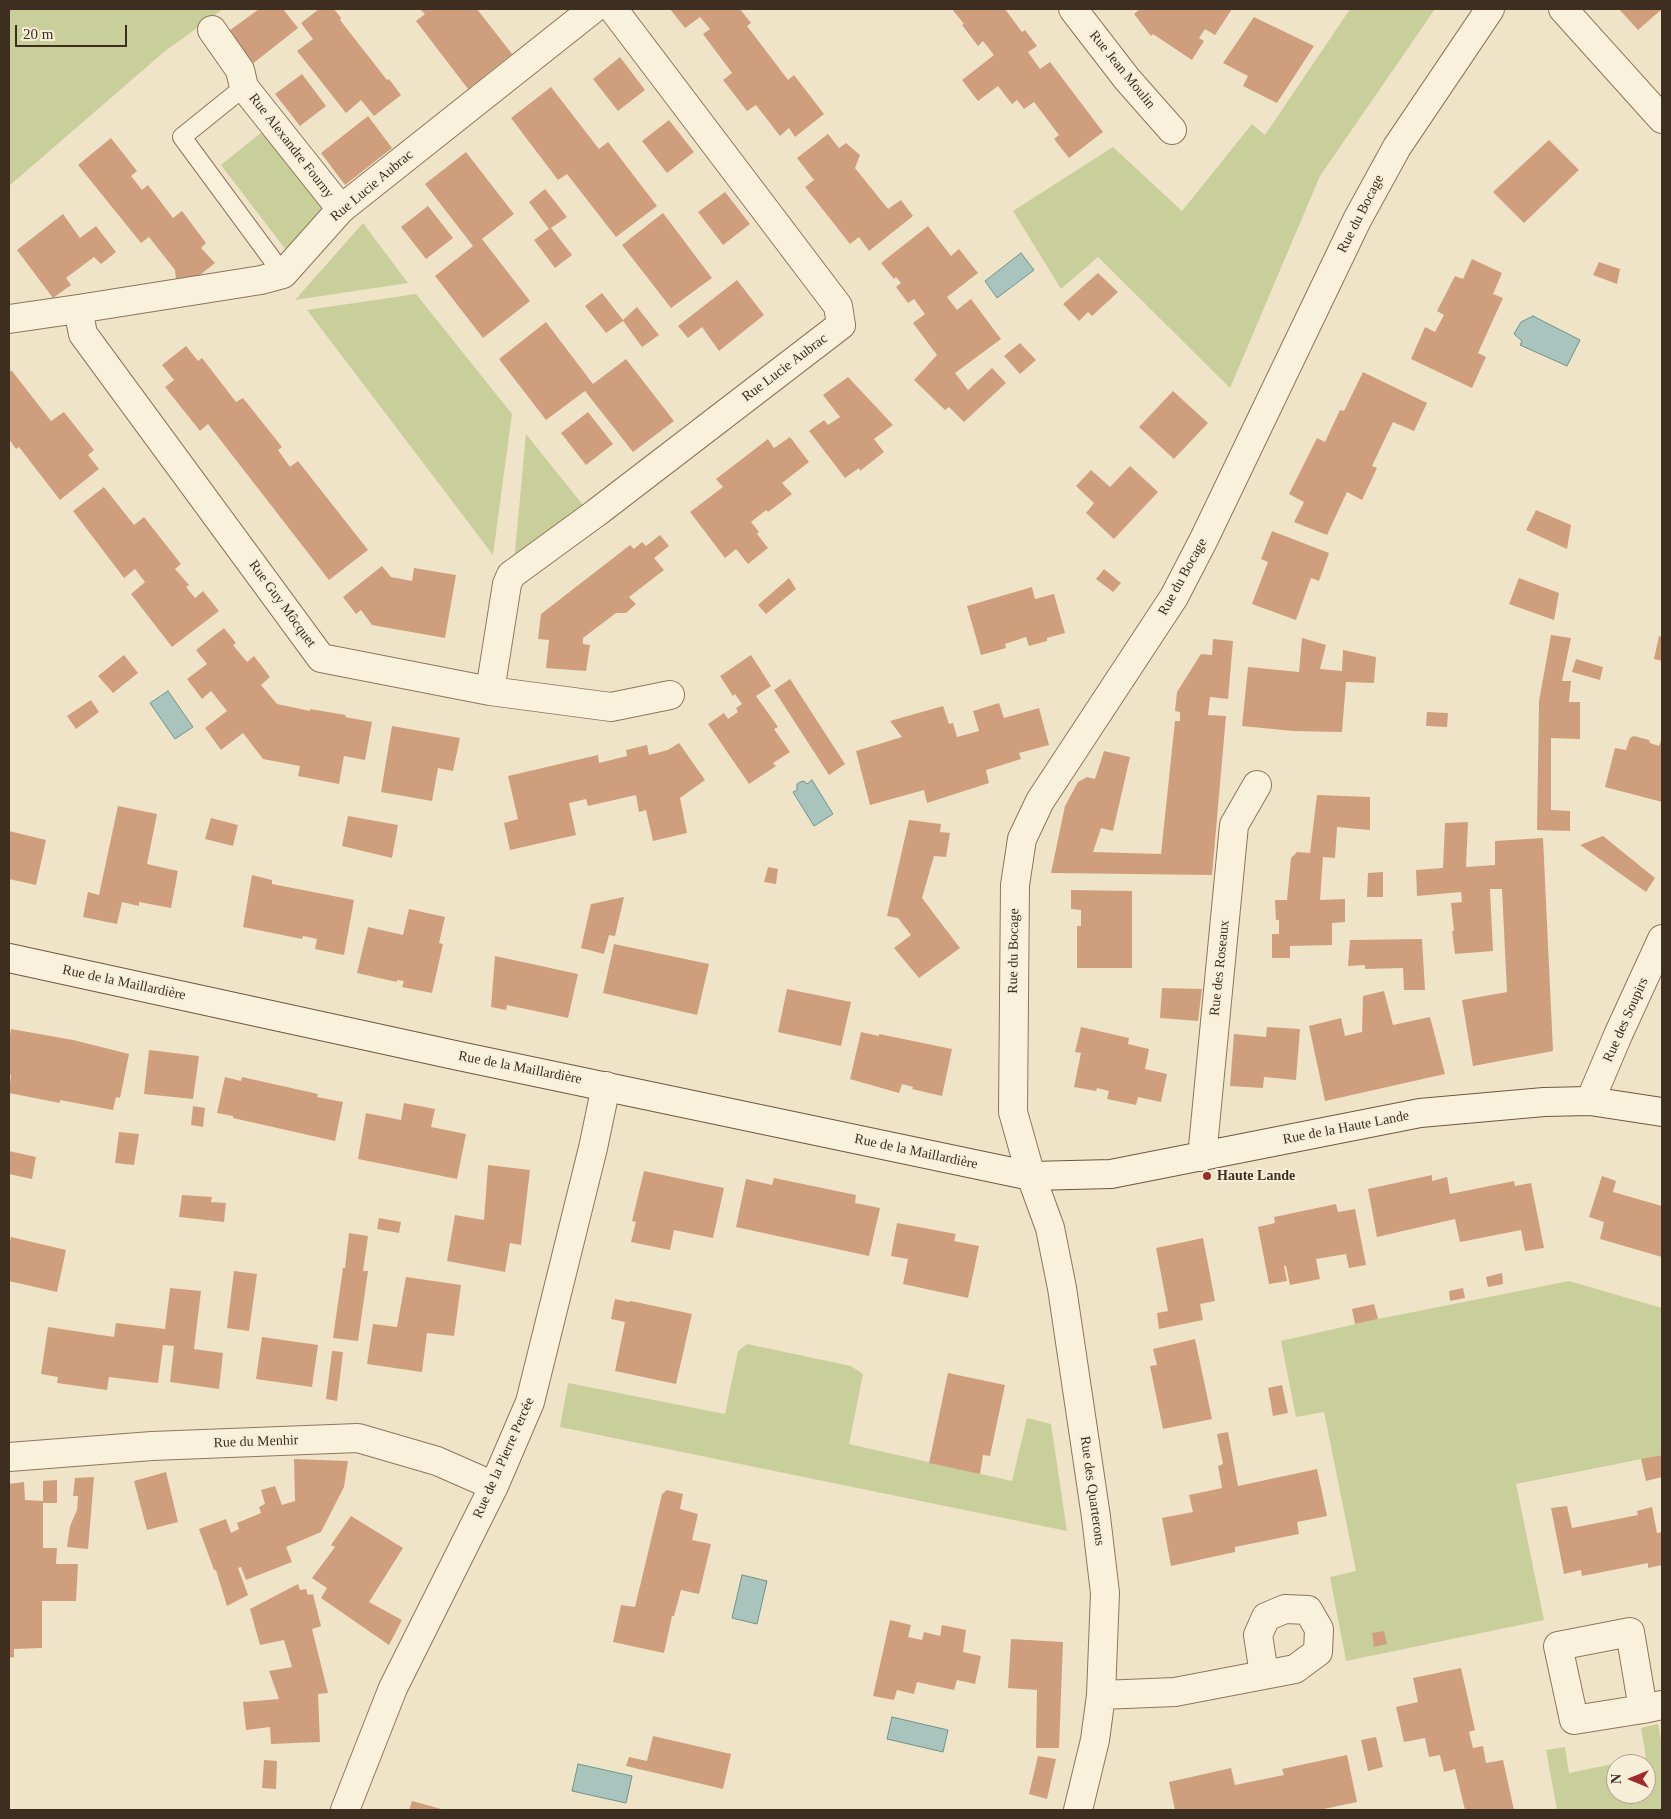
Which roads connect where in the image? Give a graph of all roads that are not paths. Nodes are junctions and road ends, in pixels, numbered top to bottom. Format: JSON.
{"nodes":[{"id":1,"x":593,"y":9,"type":"edge"},
{"id":2,"x":613,"y":9,"type":"edge"},
{"id":3,"x":1073,"y":9,"type":"edge"},
{"id":4,"x":1490,"y":9,"type":"edge"},
{"id":5,"x":1563,"y":9,"type":"edge"},
{"id":6,"x":212,"y":30,"type":"dead end"},
{"id":7,"x":244,"y":87,"type":"junction"},
{"id":8,"x":1662,"y":118,"type":"edge"},
{"id":9,"x":1172,"y":130,"type":"dead end"},
{"id":10,"x":341,"y":209,"type":"junction"},
{"id":11,"x":283,"y":274,"type":"junction"},
{"id":12,"x":78,"y":310,"type":"junction"},
{"id":13,"x":9,"y":319,"type":"edge"},
{"id":14,"x":490,"y":691,"type":"junction"},
{"id":15,"x":670,"y":695,"type":"dead end"},
{"id":16,"x":1257,"y":785,"type":"dead end"},
{"id":17,"x":1662,"y":939,"type":"edge"},
{"id":18,"x":9,"y":958,"type":"edge"},
{"id":19,"x":606,"y":1086,"type":"junction"},
{"id":20,"x":1590,"y":1101,"type":"junction"},
{"id":21,"x":1662,"y":1112,"type":"edge"},
{"id":22,"x":1202,"y":1157,"type":"junction"},
{"id":23,"x":1031,"y":1176,"type":"junction"},
{"id":24,"x":9,"y":1458,"type":"edge"},
{"id":25,"x":494,"y":1486,"type":"junction"},
{"id":26,"x":1264,"y":1674,"type":"dead end"},
{"id":27,"x":1101,"y":1695,"type":"junction"},
{"id":28,"x":345,"y":1810,"type":"edge"},
{"id":29,"x":1078,"y":1810,"type":"edge"}],
"edges":[{"from":1,"to":10,"type":"street","name":"Rue Lucie Aubrac"},
{"from":2,"to":14,"type":"street","name":"Rue Lucie Aubrac"},
{"from":3,"to":9,"type":"street","name":"Rue Jean Moulin"},
{"from":4,"to":23,"type":"street","name":"Rue du Bocage"},
{"from":5,"to":8,"type":"street"},
{"from":6,"to":7,"type":"street","name":"Rue Alexandre Fourny"},
{"from":7,"to":10,"type":"street","name":"Rue Alexandre Fourny"},
{"from":7,"to":11,"type":"lane"},
{"from":10,"to":11,"type":"street","name":"Rue Lucie Aubrac"},
{"from":11,"to":12,"type":"street"},
{"from":12,"to":13,"type":"street"},
{"from":12,"to":14,"type":"street","name":"Rue Guy Môcquet"},
{"from":14,"to":15,"type":"street","name":"Rue Guy Môcquet"},
{"from":16,"to":22,"type":"street","name":"Rue des Roseaux"},
{"from":17,"to":20,"type":"street","name":"Rue des Soupirs"},
{"from":18,"to":19,"type":"street","name":"Rue de la Maillardière"},
{"from":19,"to":23,"type":"street","name":"Rue de la Maillardière"},
{"from":19,"to":25,"type":"street","name":"Rue de la Pierre Percée"},
{"from":20,"to":21,"type":"street","name":"Rue de la Haute Lande"},
{"from":20,"to":22,"type":"street","name":"Rue de la Haute Lande"},
{"from":22,"to":23,"type":"street","name":"Rue de la Haute Lande"},
{"from":23,"to":27,"type":"street","name":"Rue des Quarterons"},
{"from":24,"to":25,"type":"street","name":"Rue du Menhir"},
{"from":25,"to":28,"type":"street","name":"Rue de la Pierre Percée"},
{"from":26,"to":27,"type":"street"},
{"from":27,"to":29,"type":"street","name":"Rue des Quarterons"}]}
